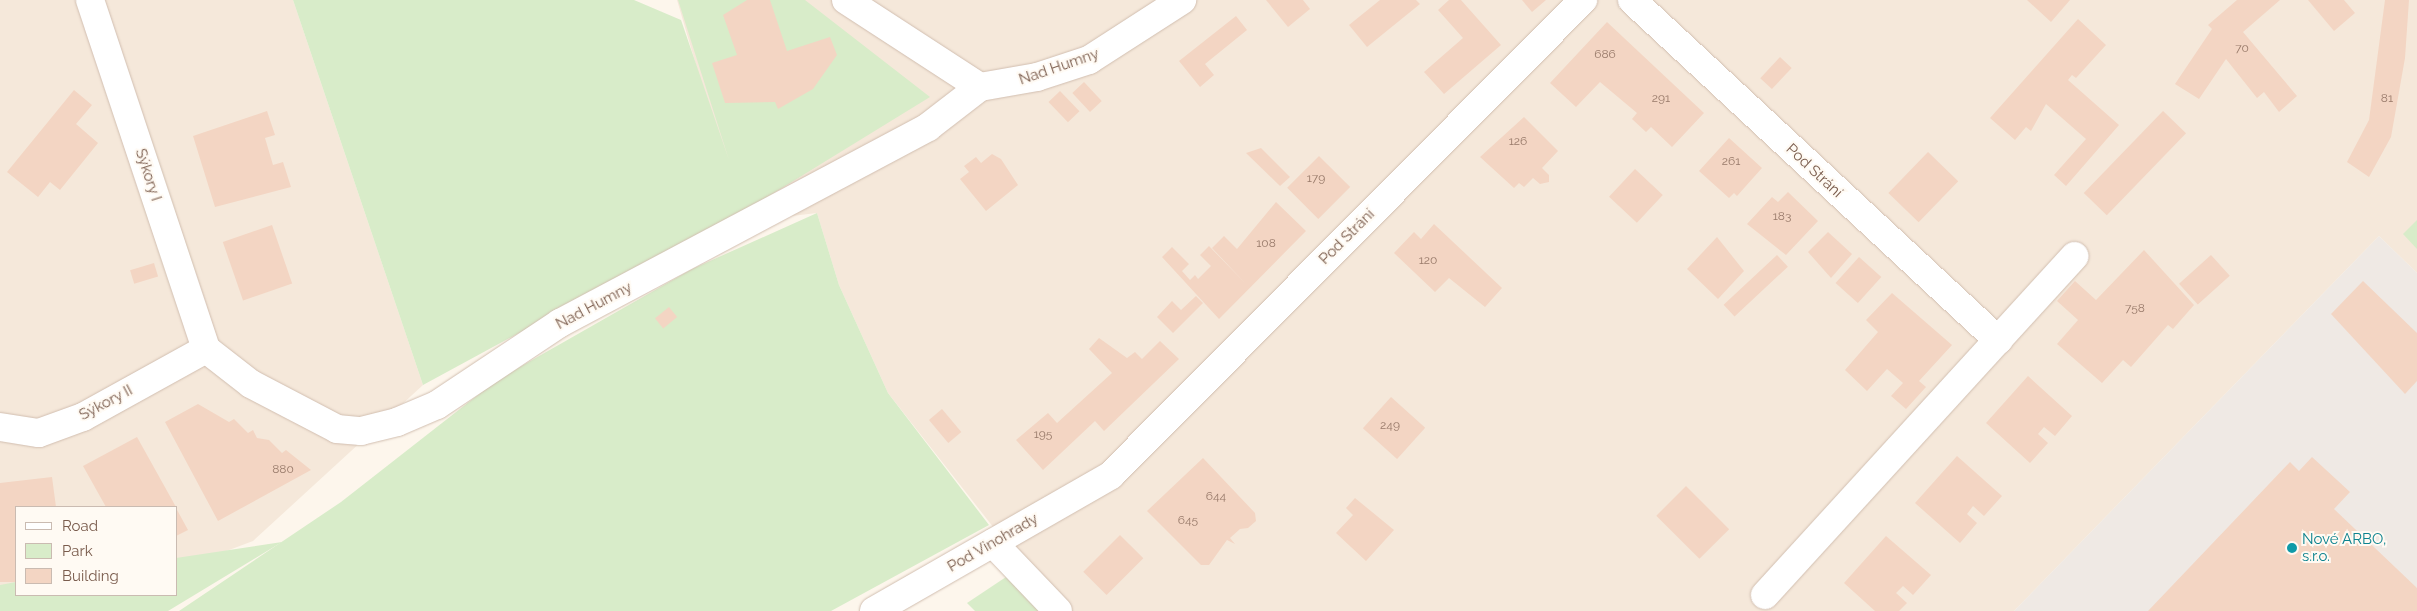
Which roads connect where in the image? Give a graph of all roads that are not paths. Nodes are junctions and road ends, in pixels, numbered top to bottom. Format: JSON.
{"nodes":[{"id":1,"x":90,"y":0,"type":"edge"},
{"id":2,"x":846,"y":0,"type":"edge"},
{"id":3,"x":1182,"y":0,"type":"edge"},
{"id":4,"x":1584,"y":0,"type":"edge"},
{"id":5,"x":1632,"y":0,"type":"edge"},
{"id":6,"x":980,"y":87,"type":"junction"},
{"id":7,"x":2075,"y":256,"type":"dead end"},
{"id":8,"x":1998,"y":340,"type":"junction"},
{"id":9,"x":206,"y":349,"type":"junction"},
{"id":10,"x":0,"y":427,"type":"edge"},
{"id":11,"x":1111,"y":475,"type":"joint"},
{"id":12,"x":993,"y":543,"type":"junction"},
{"id":13,"x":1765,"y":595,"type":"dead end"},
{"id":14,"x":874,"y":611,"type":"edge"},
{"id":15,"x":1058,"y":611,"type":"edge"}],
"edges":[{"from":1,"to":9,"type":"street","name":"Sýkory I"},
{"from":2,"to":6,"type":"street"},
{"from":3,"to":6,"type":"street","name":"Nad Humny"},
{"from":4,"to":11,"type":"street","name":"Pod Strání"},
{"from":5,"to":8,"type":"street","name":"Pod Strání"},
{"from":6,"to":9,"type":"street","name":"Nad Humny"},
{"from":7,"to":8,"type":"street"},
{"from":8,"to":13,"type":"street"},
{"from":9,"to":10,"type":"street","name":"Sýkory II"},
{"from":11,"to":12,"type":"street","name":"Pod Vinohrady"},
{"from":12,"to":14,"type":"street","name":"Pod Vinohrady"},
{"from":12,"to":15,"type":"street"}]}
